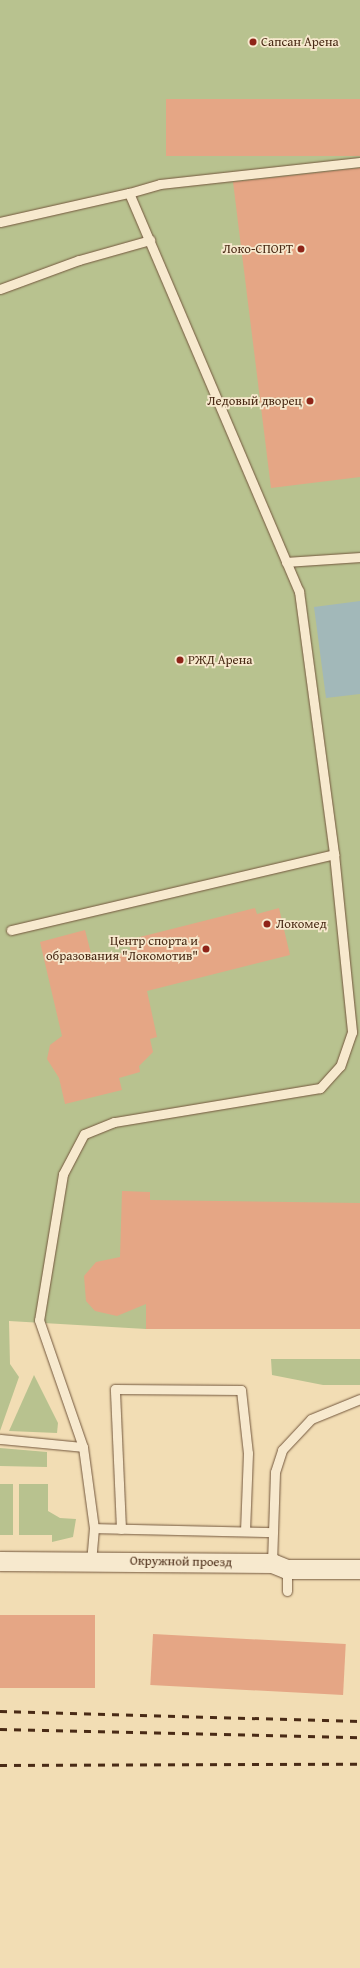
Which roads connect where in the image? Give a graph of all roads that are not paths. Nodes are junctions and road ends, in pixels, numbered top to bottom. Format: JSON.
{"nodes":[{"id":1,"x":360,"y":162,"type":"edge"},
{"id":2,"x":130,"y":193,"type":"junction"},
{"id":3,"x":0,"y":222,"type":"edge"},
{"id":4,"x":150,"y":240,"type":"junction"},
{"id":5,"x":0,"y":289,"type":"edge"},
{"id":6,"x":360,"y":557,"type":"edge"},
{"id":7,"x":286,"y":562,"type":"junction"},
{"id":8,"x":334,"y":854,"type":"junction"},
{"id":9,"x":11,"y":930,"type":"dead end"},
{"id":10,"x":360,"y":1399,"type":"edge"},
{"id":11,"x":0,"y":1440,"type":"edge"},
{"id":12,"x":84,"y":1447,"type":"junction"},
{"id":13,"x":94,"y":1528,"type":"junction"},
{"id":14,"x":121,"y":1529,"type":"junction"},
{"id":15,"x":245,"y":1531,"type":"junction"},
{"id":16,"x":272,"y":1532,"type":"junction"},
{"id":17,"x":91,"y":1560,"type":"junction"},
{"id":18,"x":0,"y":1561,"type":"edge"},
{"id":19,"x":280,"y":1566,"type":"junction"},
{"id":20,"x":360,"y":1569,"type":"edge"},
{"id":21,"x":287,"y":1591,"type":"dead end"}],
"edges":[{"from":1,"to":2,"type":"lane"},
{"from":2,"to":3,"type":"lane"},
{"from":2,"to":4,"type":"lane"},
{"from":4,"to":5,"type":"lane"},
{"from":4,"to":7,"type":"lane"},
{"from":6,"to":7,"type":"lane"},
{"from":7,"to":8,"type":"lane"},
{"from":8,"to":9,"type":"lane"},
{"from":8,"to":12,"type":"lane"},
{"from":10,"to":16,"type":"lane"},
{"from":11,"to":12,"type":"lane"},
{"from":12,"to":13,"type":"lane"},
{"from":13,"to":14,"type":"lane"},
{"from":13,"to":17,"type":"lane"},
{"from":14,"to":15,"type":"lane"},
{"from":14,"to":15,"type":"lane"},
{"from":15,"to":16,"type":"lane"},
{"from":16,"to":19,"type":"lane"},
{"from":17,"to":18,"type":"street","name":"Окружной проезд"},
{"from":17,"to":19,"type":"street","name":"Окружной проезд"},
{"from":19,"to":20,"type":"street","name":"Окружной проезд"},
{"from":19,"to":21,"type":"lane"}]}
